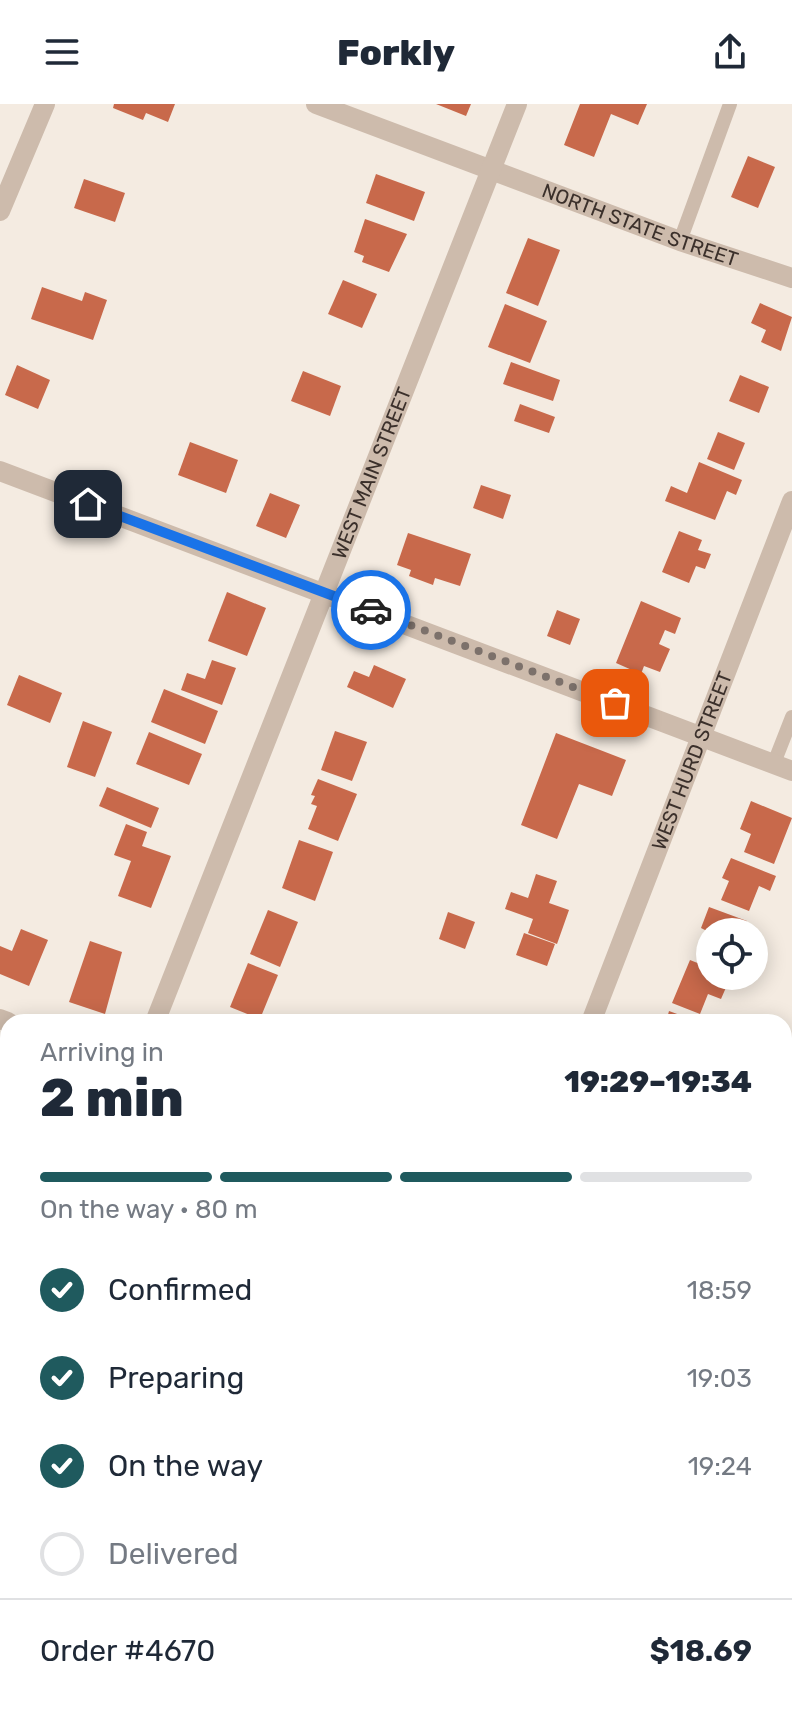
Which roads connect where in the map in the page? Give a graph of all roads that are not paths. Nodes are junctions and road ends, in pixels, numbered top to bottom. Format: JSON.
{"nodes":[{"id":1,"x":45,"y":104,"type":"edge"},
{"id":2,"x":316,"y":104,"type":"edge"},
{"id":3,"x":517,"y":104,"type":"edge"},
{"id":4,"x":730,"y":104,"type":"edge"},
{"id":5,"x":490,"y":171,"type":"junction"},
{"id":6,"x":0,"y":211,"type":"edge"},
{"id":7,"x":680,"y":241,"type":"junction"},
{"id":8,"x":792,"y":278,"type":"edge"},
{"id":9,"x":0,"y":471,"type":"edge"},
{"id":10,"x":792,"y":501,"type":"edge"},
{"id":11,"x":324,"y":592,"type":"junction"},
{"id":12,"x":792,"y":717,"type":"edge"},
{"id":13,"x":703,"y":737,"type":"junction"},
{"id":14,"x":783,"y":767,"type":"edge"},
{"id":15,"x":158,"y":1014,"type":"edge"},
{"id":16,"x":594,"y":1014,"type":"edge"}],
"edges":[{"from":1,"to":6,"type":"street"},
{"from":2,"to":5,"type":"street","name":"NORTH STATE STREET"},
{"from":3,"to":5,"type":"street","name":"WEST MAIN STREET"},
{"from":4,"to":7,"type":"lane"},
{"from":5,"to":7,"type":"street","name":"NORTH STATE STREET"},
{"from":5,"to":11,"type":"street","name":"WEST MAIN STREET"},
{"from":7,"to":8,"type":"street","name":"NORTH STATE STREET"},
{"from":9,"to":11,"type":"street"},
{"from":10,"to":13,"type":"street","name":"WEST HURD STREET"},
{"from":11,"to":13,"type":"street"},
{"from":11,"to":15,"type":"street","name":"WEST MAIN STREET"},
{"from":12,"to":14,"type":"lane"},
{"from":13,"to":14,"type":"street"},
{"from":13,"to":16,"type":"street","name":"WEST HURD STREET"}]}
